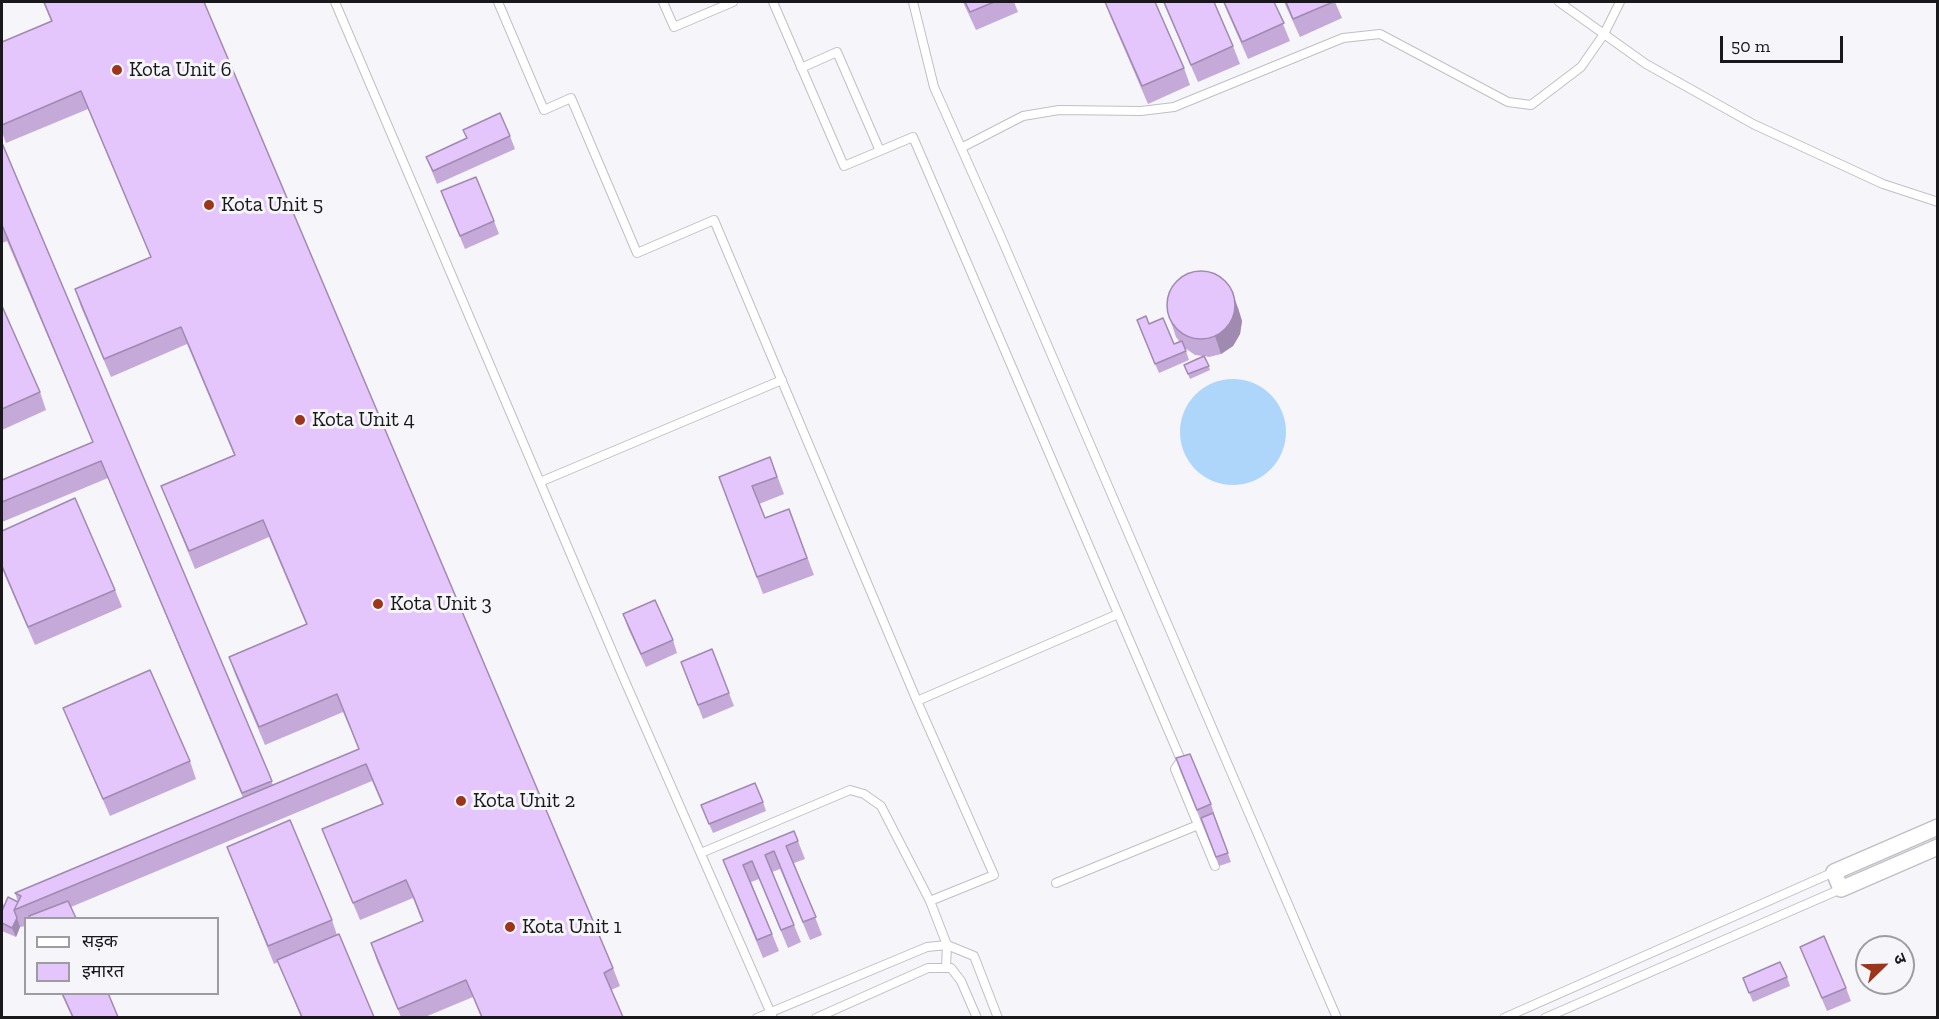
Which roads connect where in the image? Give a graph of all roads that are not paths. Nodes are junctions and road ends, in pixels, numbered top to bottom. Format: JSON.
{"nodes":[{"id":1,"x":335,"y":2,"type":"edge"},
{"id":2,"x":498,"y":2,"type":"edge"},
{"id":3,"x":663,"y":2,"type":"edge"},
{"id":4,"x":733,"y":2,"type":"edge"},
{"id":5,"x":773,"y":2,"type":"edge"},
{"id":6,"x":914,"y":2,"type":"edge"},
{"id":7,"x":1559,"y":2,"type":"edge"},
{"id":8,"x":1620,"y":2,"type":"edge"},
{"id":9,"x":1604,"y":34,"type":"junction"},
{"id":10,"x":801,"y":68,"type":"junction"},
{"id":11,"x":962,"y":148,"type":"junction"},
{"id":12,"x":880,"y":151,"type":"junction"},
{"id":13,"x":1938,"y":202,"type":"edge"},
{"id":14,"x":782,"y":380,"type":"junction"},
{"id":15,"x":540,"y":482,"type":"junction"},
{"id":16,"x":1119,"y":614,"type":"junction"},
{"id":17,"x":917,"y":701,"type":"junction"},
{"id":18,"x":1198,"y":825,"type":"junction"},
{"id":19,"x":1938,"y":827,"type":"edge"},
{"id":20,"x":1938,"y":847,"type":"edge"},
{"id":21,"x":701,"y":853,"type":"junction"},
{"id":22,"x":1215,"y":866,"type":"edge"},
{"id":23,"x":1834,"y":872,"type":"junction"},
{"id":24,"x":1056,"y":883,"type":"dead end"},
{"id":25,"x":1841,"y":889,"type":"junction"},
{"id":26,"x":930,"y":901,"type":"junction"},
{"id":27,"x":947,"y":945,"type":"junction"},
{"id":28,"x":946,"y":968,"type":"junction"},
{"id":29,"x":772,"y":1015,"type":"edge"},
{"id":30,"x":757,"y":1017,"type":"edge"},
{"id":31,"x":816,"y":1017,"type":"edge"},
{"id":32,"x":977,"y":1017,"type":"edge"},
{"id":33,"x":998,"y":1017,"type":"edge"},
{"id":34,"x":1337,"y":1017,"type":"edge"},
{"id":35,"x":1504,"y":1017,"type":"edge"},
{"id":36,"x":1545,"y":1017,"type":"edge"}],
"edges":[{"from":1,"to":15,"type":"lane"},
{"from":2,"to":14,"type":"lane"},
{"from":3,"to":4,"type":"lane"},
{"from":5,"to":10,"type":"lane"},
{"from":6,"to":11,"type":"lane"},
{"from":7,"to":9,"type":"lane"},
{"from":8,"to":9,"type":"lane"},
{"from":9,"to":11,"type":"lane"},
{"from":9,"to":13,"type":"lane"},
{"from":10,"to":12,"type":"lane"},
{"from":10,"to":12,"type":"lane"},
{"from":11,"to":34,"type":"lane"},
{"from":12,"to":16,"type":"lane"},
{"from":14,"to":15,"type":"lane"},
{"from":14,"to":17,"type":"lane"},
{"from":15,"to":21,"type":"lane"},
{"from":16,"to":17,"type":"lane"},
{"from":16,"to":18,"type":"lane"},
{"from":17,"to":26,"type":"lane"},
{"from":18,"to":22,"type":"lane"},
{"from":18,"to":24,"type":"lane"},
{"from":19,"to":23,"type":"street"},
{"from":20,"to":25,"type":"street"},
{"from":21,"to":26,"type":"lane"},
{"from":21,"to":29,"type":"lane"},
{"from":23,"to":25,"type":"street"},
{"from":23,"to":35,"type":"lane"},
{"from":25,"to":36,"type":"lane"},
{"from":26,"to":27,"type":"lane"},
{"from":27,"to":28,"type":"lane"},
{"from":27,"to":29,"type":"lane"},
{"from":27,"to":33,"type":"lane"},
{"from":28,"to":31,"type":"lane"},
{"from":28,"to":32,"type":"lane"},
{"from":29,"to":30,"type":"lane"}]}
